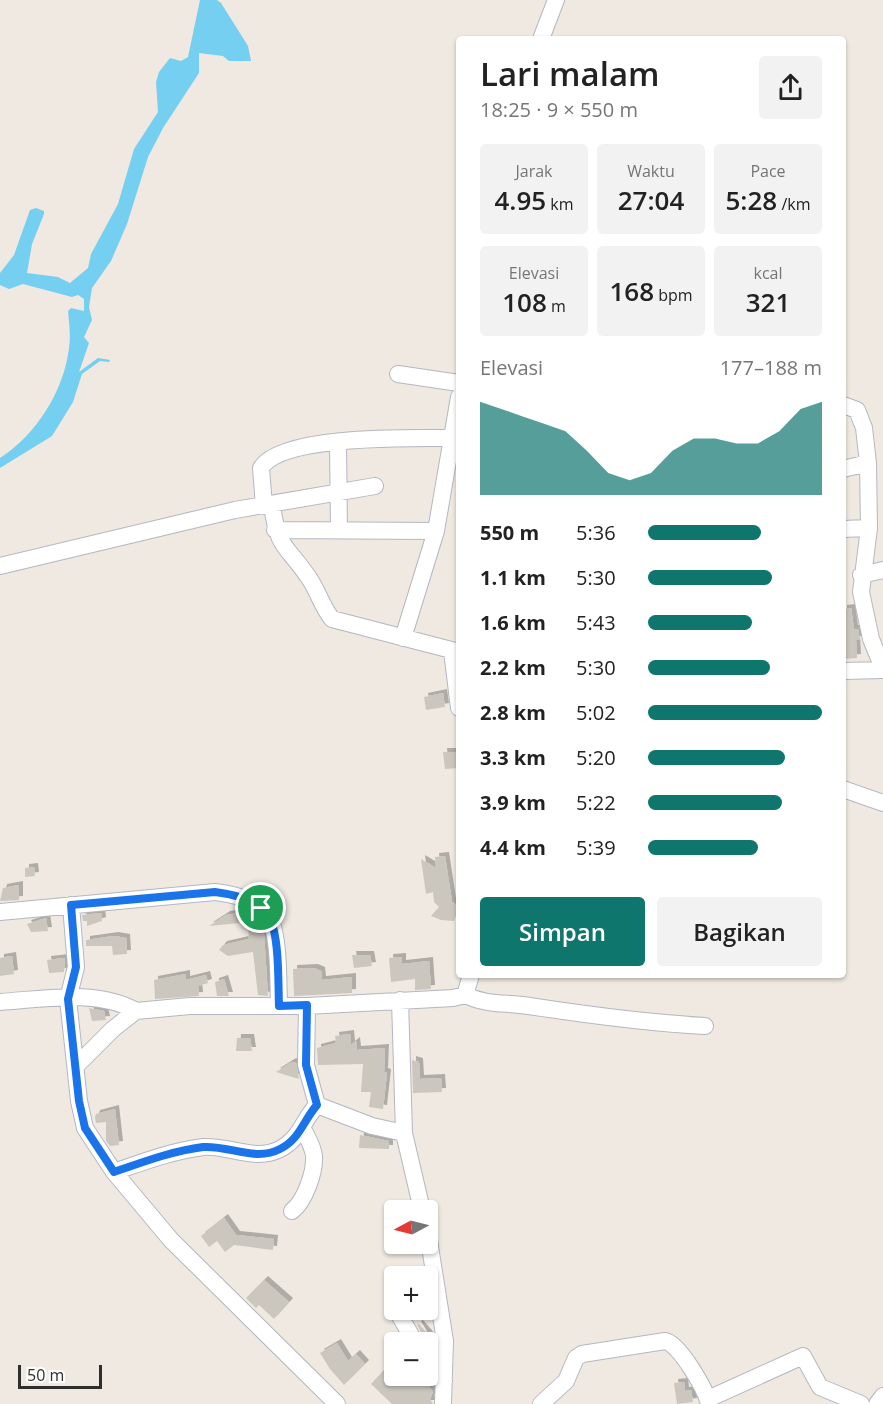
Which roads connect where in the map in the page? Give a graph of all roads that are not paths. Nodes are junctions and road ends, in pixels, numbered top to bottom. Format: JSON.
{"nodes":[{"id":1,"x":556,"y":0,"type":"edge"},
{"id":2,"x":542,"y":36,"type":"edge"},
{"id":3,"x":398,"y":374,"type":"dead end"},
{"id":4,"x":456,"y":383,"type":"edge"},
{"id":5,"x":846,"y":406,"type":"edge"},
{"id":6,"x":456,"y":415,"type":"edge"},
{"id":7,"x":452,"y":438,"type":"junction"},
{"id":8,"x":338,"y":441,"type":"junction"},
{"id":9,"x":868,"y":463,"type":"junction"},
{"id":10,"x":846,"y":468,"type":"edge"},
{"id":11,"x":375,"y":486,"type":"dead end"},
{"id":12,"x":339,"y":492,"type":"junction"},
{"id":13,"x":268,"y":505,"type":"junction"},
{"id":14,"x":869,"y":528,"type":"junction"},
{"id":15,"x":846,"y":529,"type":"edge"},
{"id":16,"x":275,"y":530,"type":"junction"},
{"id":17,"x":339,"y":530,"type":"junction"},
{"id":18,"x":436,"y":531,"type":"junction"},
{"id":19,"x":0,"y":566,"type":"edge"},
{"id":20,"x":883,"y":570,"type":"edge"},
{"id":21,"x":861,"y":575,"type":"junction"},
{"id":22,"x":403,"y":638,"type":"junction"},
{"id":23,"x":455,"y":651,"type":"edge"},
{"id":24,"x":883,"y":669,"type":"edge"},
{"id":25,"x":846,"y":671,"type":"edge"},
{"id":26,"x":846,"y":790,"type":"edge"},
{"id":27,"x":883,"y":803,"type":"edge"},
{"id":28,"x":71,"y":905,"type":"junction"},
{"id":29,"x":0,"y":912,"type":"edge"},
{"id":30,"x":470,"y":978,"type":"edge"},
{"id":31,"x":465,"y":995,"type":"junction"},
{"id":32,"x":68,"y":999,"type":"junction"},
{"id":33,"x":400,"y":1000,"type":"junction"},
{"id":34,"x":0,"y":1002,"type":"edge"},
{"id":35,"x":307,"y":1005,"type":"junction"},
{"id":36,"x":279,"y":1006,"type":"junction"},
{"id":37,"x":136,"y":1011,"type":"junction"},
{"id":38,"x":705,"y":1026,"type":"dead end"},
{"id":39,"x":76,"y":1066,"type":"junction"},
{"id":40,"x":317,"y":1105,"type":"junction"},
{"id":41,"x":303,"y":1129,"type":"junction"},
{"id":42,"x":404,"y":1133,"type":"junction"},
{"id":43,"x":114,"y":1172,"type":"junction"},
{"id":44,"x":420,"y":1200,"type":"edge"},
{"id":45,"x":292,"y":1211,"type":"dead end"},
{"id":46,"x":431,"y":1254,"type":"edge"},
{"id":47,"x":438,"y":1373,"type":"edge"},
{"id":48,"x":444,"y":1381,"type":"junction"},
{"id":49,"x":883,"y":1396,"type":"edge"},
{"id":50,"x":709,"y":1402,"type":"edge"},
{"id":51,"x":337,"y":1404,"type":"edge"},
{"id":52,"x":443,"y":1404,"type":"edge"},
{"id":53,"x":541,"y":1404,"type":"edge"},
{"id":54,"x":861,"y":1404,"type":"edge"},
{"id":55,"x":877,"y":1404,"type":"edge"}],
"edges":[{"from":1,"to":2,"type":"street"},
{"from":3,"to":4,"type":"street"},
{"from":5,"to":9,"type":"street"},
{"from":6,"to":7,"type":"street"},
{"from":7,"to":8,"type":"street"},
{"from":7,"to":18,"type":"street"},
{"from":8,"to":12,"type":"street"},
{"from":8,"to":13,"type":"street"},
{"from":9,"to":10,"type":"street"},
{"from":9,"to":14,"type":"street"},
{"from":11,"to":12,"type":"street"},
{"from":12,"to":13,"type":"street"},
{"from":12,"to":17,"type":"street"},
{"from":13,"to":16,"type":"street"},
{"from":13,"to":19,"type":"street"},
{"from":14,"to":15,"type":"street"},
{"from":14,"to":21,"type":"street"},
{"from":16,"to":17,"type":"street"},
{"from":16,"to":22,"type":"street"},
{"from":17,"to":18,"type":"street"},
{"from":18,"to":22,"type":"street"},
{"from":20,"to":21,"type":"street"},
{"from":21,"to":24,"type":"street"},
{"from":22,"to":23,"type":"street"},
{"from":24,"to":25,"type":"street"},
{"from":26,"to":27,"type":"street"},
{"from":28,"to":29,"type":"street"},
{"from":28,"to":32,"type":"street"},
{"from":28,"to":36,"type":"street"},
{"from":30,"to":31,"type":"street"},
{"from":31,"to":33,"type":"street"},
{"from":31,"to":38,"type":"street"},
{"from":32,"to":34,"type":"street"},
{"from":32,"to":37,"type":"street"},
{"from":32,"to":39,"type":"street"},
{"from":33,"to":35,"type":"street"},
{"from":33,"to":42,"type":"street"},
{"from":35,"to":36,"type":"street"},
{"from":35,"to":40,"type":"street"},
{"from":36,"to":37,"type":"street"},
{"from":37,"to":39,"type":"street"},
{"from":39,"to":43,"type":"street"},
{"from":40,"to":41,"type":"street"},
{"from":40,"to":42,"type":"street"},
{"from":41,"to":43,"type":"street"},
{"from":41,"to":45,"type":"street"},
{"from":42,"to":44,"type":"street"},
{"from":43,"to":51,"type":"street"},
{"from":46,"to":48,"type":"street"},
{"from":47,"to":48,"type":"street"},
{"from":48,"to":52,"type":"street"},
{"from":49,"to":55,"type":"street"},
{"from":50,"to":53,"type":"street"},
{"from":50,"to":54,"type":"street"}]}
